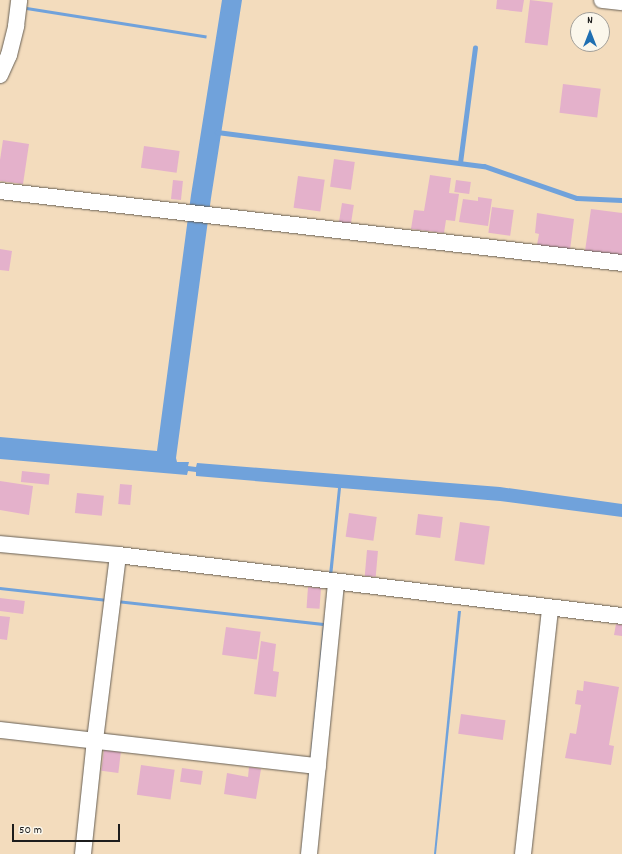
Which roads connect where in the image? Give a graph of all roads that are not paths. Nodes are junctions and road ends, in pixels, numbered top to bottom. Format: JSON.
{"nodes":[{"id":1,"x":19,"y":0,"type":"edge"},
{"id":2,"x":602,"y":0,"type":"edge"},
{"id":3,"x":622,"y":2,"type":"edge"},
{"id":4,"x":0,"y":75,"type":"edge"},
{"id":5,"x":0,"y":191,"type":"edge"},
{"id":6,"x":622,"y":263,"type":"edge"},
{"id":7,"x":0,"y":544,"type":"edge"},
{"id":8,"x":118,"y":555,"type":"junction"},
{"id":9,"x":330,"y":582,"type":"junction"},
{"id":10,"x":550,"y":608,"type":"junction"},
{"id":11,"x":622,"y":616,"type":"edge"},
{"id":12,"x":0,"y":730,"type":"edge"},
{"id":13,"x":95,"y":740,"type":"junction"},
{"id":14,"x":311,"y":765,"type":"junction"},
{"id":15,"x":83,"y":854,"type":"edge"},
{"id":16,"x":309,"y":854,"type":"edge"},
{"id":17,"x":523,"y":854,"type":"edge"}],
"edges":[{"from":1,"to":4,"type":"street"},
{"from":2,"to":3,"type":"street"},
{"from":5,"to":6,"type":"street"},
{"from":7,"to":8,"type":"street"},
{"from":8,"to":9,"type":"street"},
{"from":8,"to":13,"type":"street"},
{"from":9,"to":10,"type":"street"},
{"from":9,"to":14,"type":"street"},
{"from":10,"to":11,"type":"street"},
{"from":10,"to":17,"type":"street"},
{"from":12,"to":13,"type":"street"},
{"from":13,"to":14,"type":"street"},
{"from":13,"to":15,"type":"street"},
{"from":14,"to":16,"type":"street"}]}
